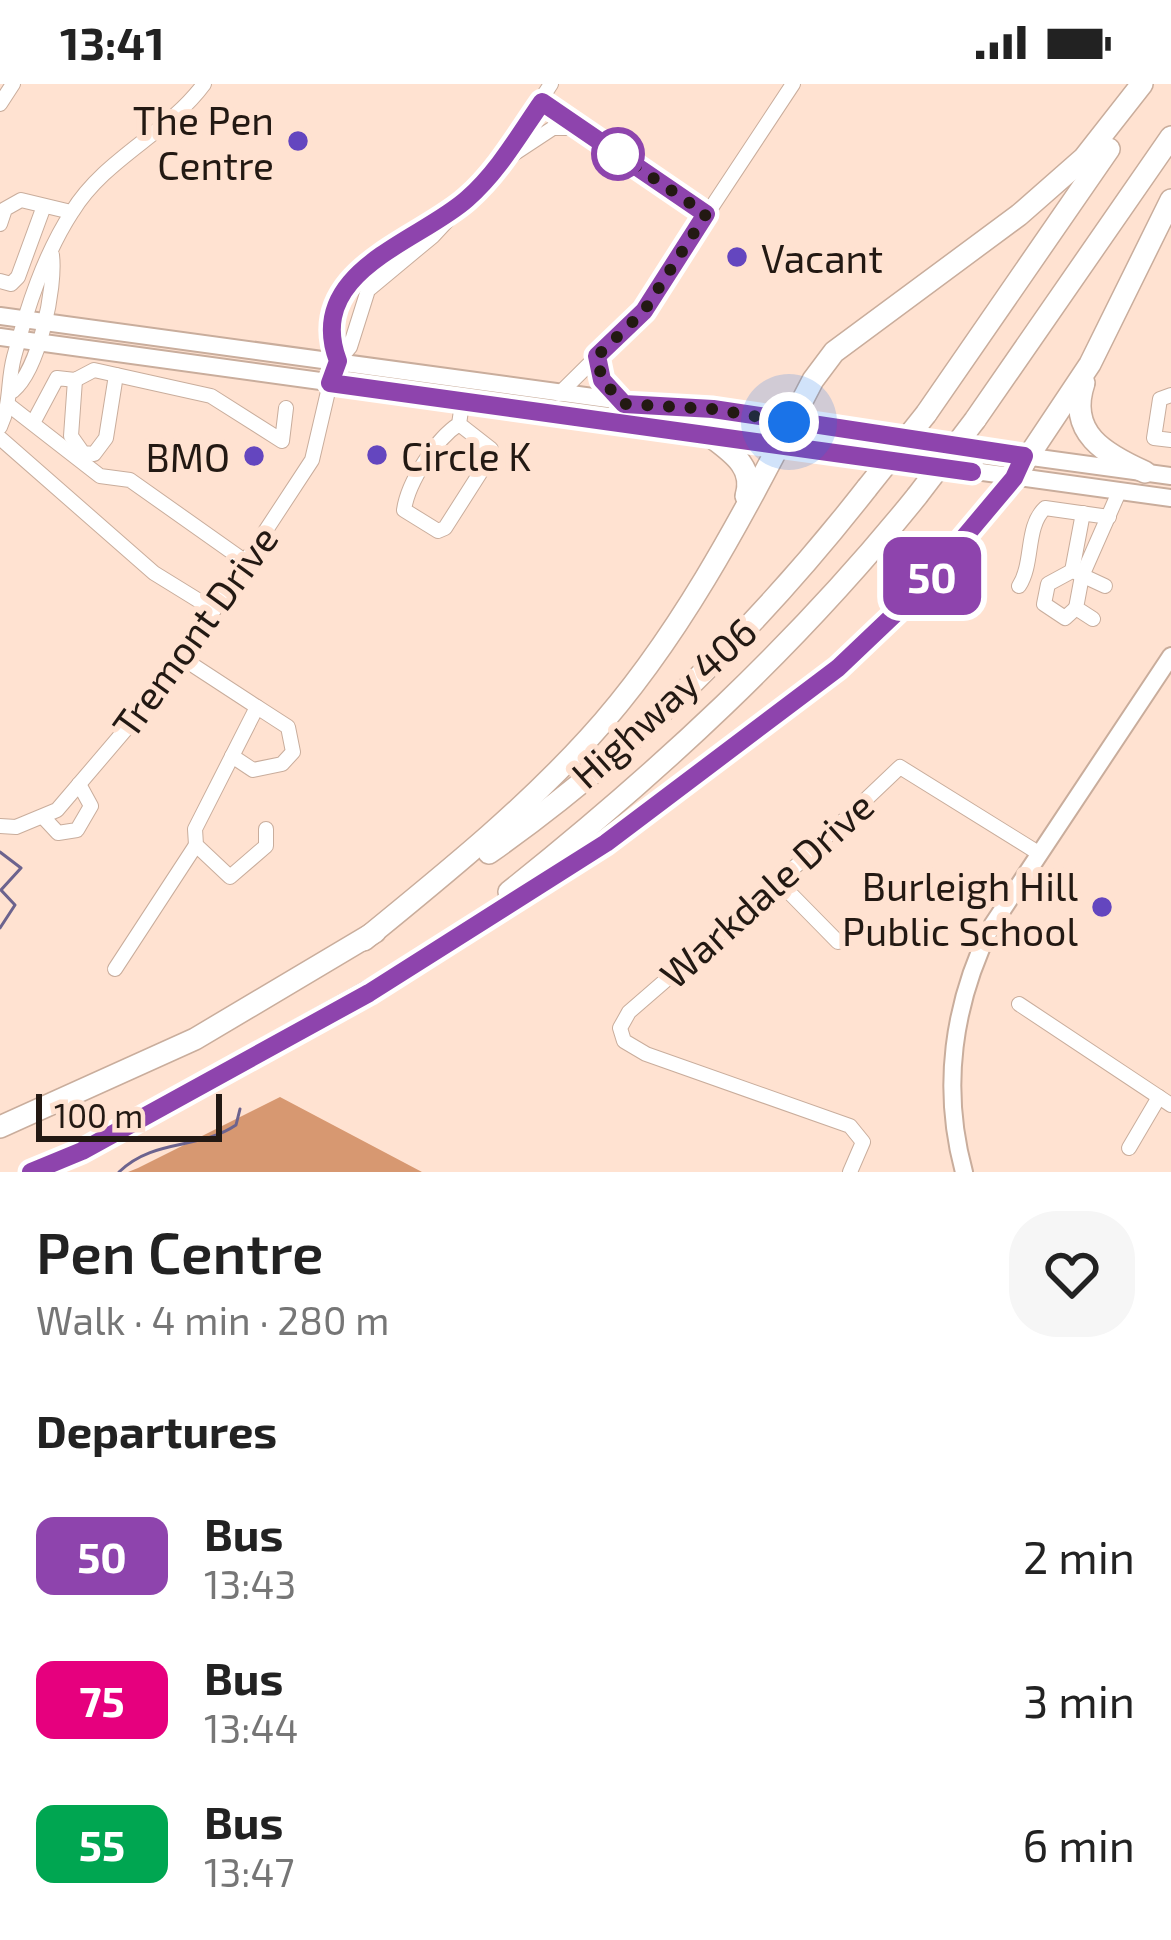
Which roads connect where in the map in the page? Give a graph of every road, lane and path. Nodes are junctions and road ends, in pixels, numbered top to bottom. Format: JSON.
{"nodes":[{"id":1,"x":13,"y":84,"type":"edge"},
{"id":2,"x":204,"y":84,"type":"edge"},
{"id":3,"x":551,"y":84,"type":"edge"},
{"id":4,"x":793,"y":84,"type":"edge"},
{"id":5,"x":1142,"y":84,"type":"edge"},
{"id":6,"x":1153,"y":84,"type":"edge"},
{"id":7,"x":542,"y":102,"type":"junction"},
{"id":8,"x":0,"y":104,"type":"edge"},
{"id":9,"x":582,"y":128,"type":"junction"},
{"id":10,"x":1171,"y":137,"type":"edge"},
{"id":11,"x":498,"y":166,"type":"junction"},
{"id":12,"x":1171,"y":200,"type":"edge"},
{"id":13,"x":44,"y":206,"type":"junction"},
{"id":14,"x":71,"y":212,"type":"junction"},
{"id":15,"x":706,"y":214,"type":"junction"},
{"id":16,"x":0,"y":224,"type":"edge"},
{"id":17,"x":0,"y":281,"type":"edge"},
{"id":18,"x":0,"y":316,"type":"edge"},
{"id":19,"x":36,"y":322,"type":"junction"},
{"id":20,"x":1108,"y":329,"type":"junction"},
{"id":21,"x":0,"y":338,"type":"edge"},
{"id":22,"x":28,"y":342,"type":"junction"},
{"id":23,"x":597,"y":356,"type":"junction"},
{"id":24,"x":338,"y":361,"type":"junction"},
{"id":25,"x":116,"y":375,"type":"junction"},
{"id":26,"x":75,"y":380,"type":"junction"},
{"id":27,"x":330,"y":383,"type":"junction"},
{"id":28,"x":559,"y":394,"type":"junction"},
{"id":29,"x":1171,"y":395,"type":"edge"},
{"id":30,"x":12,"y":399,"type":"junction"},
{"id":31,"x":462,"y":404,"type":"junction"},
{"id":32,"x":624,"y":404,"type":"junction"},
{"id":33,"x":286,"y":408,"type":"dead end"},
{"id":34,"x":789,"y":422,"type":"junction"},
{"id":35,"x":33,"y":423,"type":"junction"},
{"id":36,"x":459,"y":424,"type":"junction"},
{"id":37,"x":0,"y":427,"type":"edge"},
{"id":38,"x":710,"y":436,"type":"junction"},
{"id":39,"x":0,"y":438,"type":"edge"},
{"id":40,"x":1171,"y":440,"type":"edge"},
{"id":41,"x":778,"y":445,"type":"junction"},
{"id":42,"x":1024,"y":456,"type":"junction"},
{"id":43,"x":1145,"y":472,"type":"junction"},
{"id":44,"x":1171,"y":476,"type":"edge"},
{"id":45,"x":1014,"y":478,"type":"junction"},
{"id":46,"x":1119,"y":492,"type":"junction"},
{"id":47,"x":1171,"y":499,"type":"edge"},
{"id":48,"x":743,"y":508,"type":"junction"},
{"id":49,"x":1083,"y":513,"type":"junction"},
{"id":50,"x":1109,"y":517,"type":"junction"},
{"id":51,"x":246,"y":562,"type":"junction"},
{"id":52,"x":1077,"y":574,"type":"junction"},
{"id":53,"x":1019,"y":586,"type":"dead end"},
{"id":54,"x":1105,"y":586,"type":"dead end"},
{"id":55,"x":1076,"y":608,"type":"junction"},
{"id":56,"x":214,"y":610,"type":"junction"},
{"id":57,"x":1093,"y":619,"type":"dead end"},
{"id":58,"x":1171,"y":656,"type":"edge"},
{"id":59,"x":182,"y":658,"type":"junction"},
{"id":60,"x":257,"y":707,"type":"junction"},
{"id":61,"x":232,"y":756,"type":"junction"},
{"id":62,"x":79,"y":784,"type":"junction"},
{"id":63,"x":44,"y":818,"type":"junction"},
{"id":64,"x":0,"y":826,"type":"edge"},
{"id":65,"x":266,"y":829,"type":"dead end"},
{"id":66,"x":196,"y":845,"type":"junction"},
{"id":67,"x":1040,"y":854,"type":"junction"},
{"id":68,"x":779,"y":882,"type":"junction"},
{"id":69,"x":364,"y":940,"type":"junction"},
{"id":70,"x":838,"y":941,"type":"dead end"},
{"id":71,"x":115,"y":969,"type":"dead end"},
{"id":72,"x":369,"y":993,"type":"junction"},
{"id":73,"x":1019,"y":1004,"type":"dead end"},
{"id":74,"x":1165,"y":1101,"type":"edge"},
{"id":75,"x":0,"y":1127,"type":"edge"},
{"id":76,"x":1129,"y":1148,"type":"dead end"},
{"id":77,"x":31,"y":1172,"type":"edge"},
{"id":78,"x":850,"y":1172,"type":"edge"},
{"id":79,"x":964,"y":1172,"type":"edge"}],
"edges":[{"from":1,"to":8,"type":"street"},
{"from":2,"to":14,"type":"street"},
{"from":3,"to":7,"type":"street"},
{"from":4,"to":15,"type":"street"},
{"from":5,"to":34,"type":"highway"},
{"from":6,"to":69,"type":"highway","name":"Highway 406","bridge":true},
{"from":7,"to":9,"type":"street"},
{"from":7,"to":11,"type":"street"},
{"from":9,"to":11,"type":"street"},
{"from":9,"to":15,"type":"street"},
{"from":10,"to":72,"type":"highway","name":"Highway 406","bridge":true},
{"from":11,"to":24,"type":"street"},
{"from":12,"to":20,"type":"highway"},
{"from":13,"to":14,"type":"street"},
{"from":13,"to":16,"type":"street"},
{"from":13,"to":17,"type":"street"},
{"from":14,"to":19,"type":"street"},
{"from":15,"to":23,"type":"street"},
{"from":18,"to":19,"type":"main road"},
{"from":19,"to":22,"type":"street"},
{"from":19,"to":24,"type":"main road"},
{"from":20,"to":42,"type":"highway"},
{"from":20,"to":43,"type":"highway"},
{"from":21,"to":22,"type":"main road"},
{"from":22,"to":27,"type":"main road"},
{"from":22,"to":30,"type":"street"},
{"from":23,"to":28,"type":"street"},
{"from":23,"to":32,"type":"street"},
{"from":24,"to":27,"type":"main road"},
{"from":24,"to":28,"type":"main road"},
{"from":25,"to":26,"type":"street"},
{"from":25,"to":26,"type":"street"},
{"from":25,"to":33,"type":"street"},
{"from":26,"to":35,"type":"street"},
{"from":27,"to":31,"type":"main road"},
{"from":27,"to":51,"type":"street","name":"Tremont Drive"},
{"from":28,"to":32,"type":"main road"},
{"from":29,"to":40,"type":"street"},
{"from":30,"to":35,"type":"street"},
{"from":30,"to":37,"type":"street"},
{"from":31,"to":36,"type":"street"},
{"from":31,"to":38,"type":"main road"},
{"from":32,"to":34,"type":"main road"},
{"from":34,"to":41,"type":"highway"},
{"from":34,"to":42,"type":"main road"},
{"from":35,"to":51,"type":"street"},
{"from":36,"to":36,"type":"street"},
{"from":38,"to":41,"type":"main road"},
{"from":38,"to":48,"type":"highway"},
{"from":39,"to":56,"type":"street"},
{"from":41,"to":45,"type":"main road"},
{"from":41,"to":48,"type":"highway"},
{"from":42,"to":43,"type":"main road"},
{"from":42,"to":45,"type":"highway"},
{"from":43,"to":44,"type":"main road"},
{"from":45,"to":46,"type":"main road"},
{"from":45,"to":72,"type":"highway"},
{"from":46,"to":47,"type":"main road"},
{"from":46,"to":50,"type":"street"},
{"from":48,"to":69,"type":"highway"},
{"from":49,"to":50,"type":"street"},
{"from":49,"to":52,"type":"street"},
{"from":49,"to":53,"type":"street"},
{"from":50,"to":52,"type":"street"},
{"from":51,"to":56,"type":"street","name":"Tremont Drive"},
{"from":52,"to":54,"type":"street"},
{"from":52,"to":55,"type":"street"},
{"from":52,"to":55,"type":"street"},
{"from":55,"to":57,"type":"street"},
{"from":56,"to":59,"type":"street","name":"Tremont Drive"},
{"from":58,"to":67,"type":"main road"},
{"from":59,"to":60,"type":"street"},
{"from":59,"to":62,"type":"street","name":"Tremont Drive"},
{"from":60,"to":61,"type":"street"},
{"from":60,"to":61,"type":"street"},
{"from":61,"to":66,"type":"street"},
{"from":62,"to":63,"type":"street","name":"Tremont Drive"},
{"from":62,"to":63,"type":"street"},
{"from":63,"to":64,"type":"street"},
{"from":65,"to":66,"type":"street"},
{"from":66,"to":71,"type":"street"},
{"from":67,"to":68,"type":"street","name":"Warkdale Drive"},
{"from":67,"to":79,"type":"main road"},
{"from":68,"to":70,"type":"street"},
{"from":68,"to":78,"type":"street","name":"Warkdale Drive"},
{"from":69,"to":75,"type":"highway","name":"Highway 406"},
{"from":72,"to":77,"type":"highway","name":"Highway 406"},
{"from":73,"to":74,"type":"street"},
{"from":74,"to":76,"type":"street"}]}
